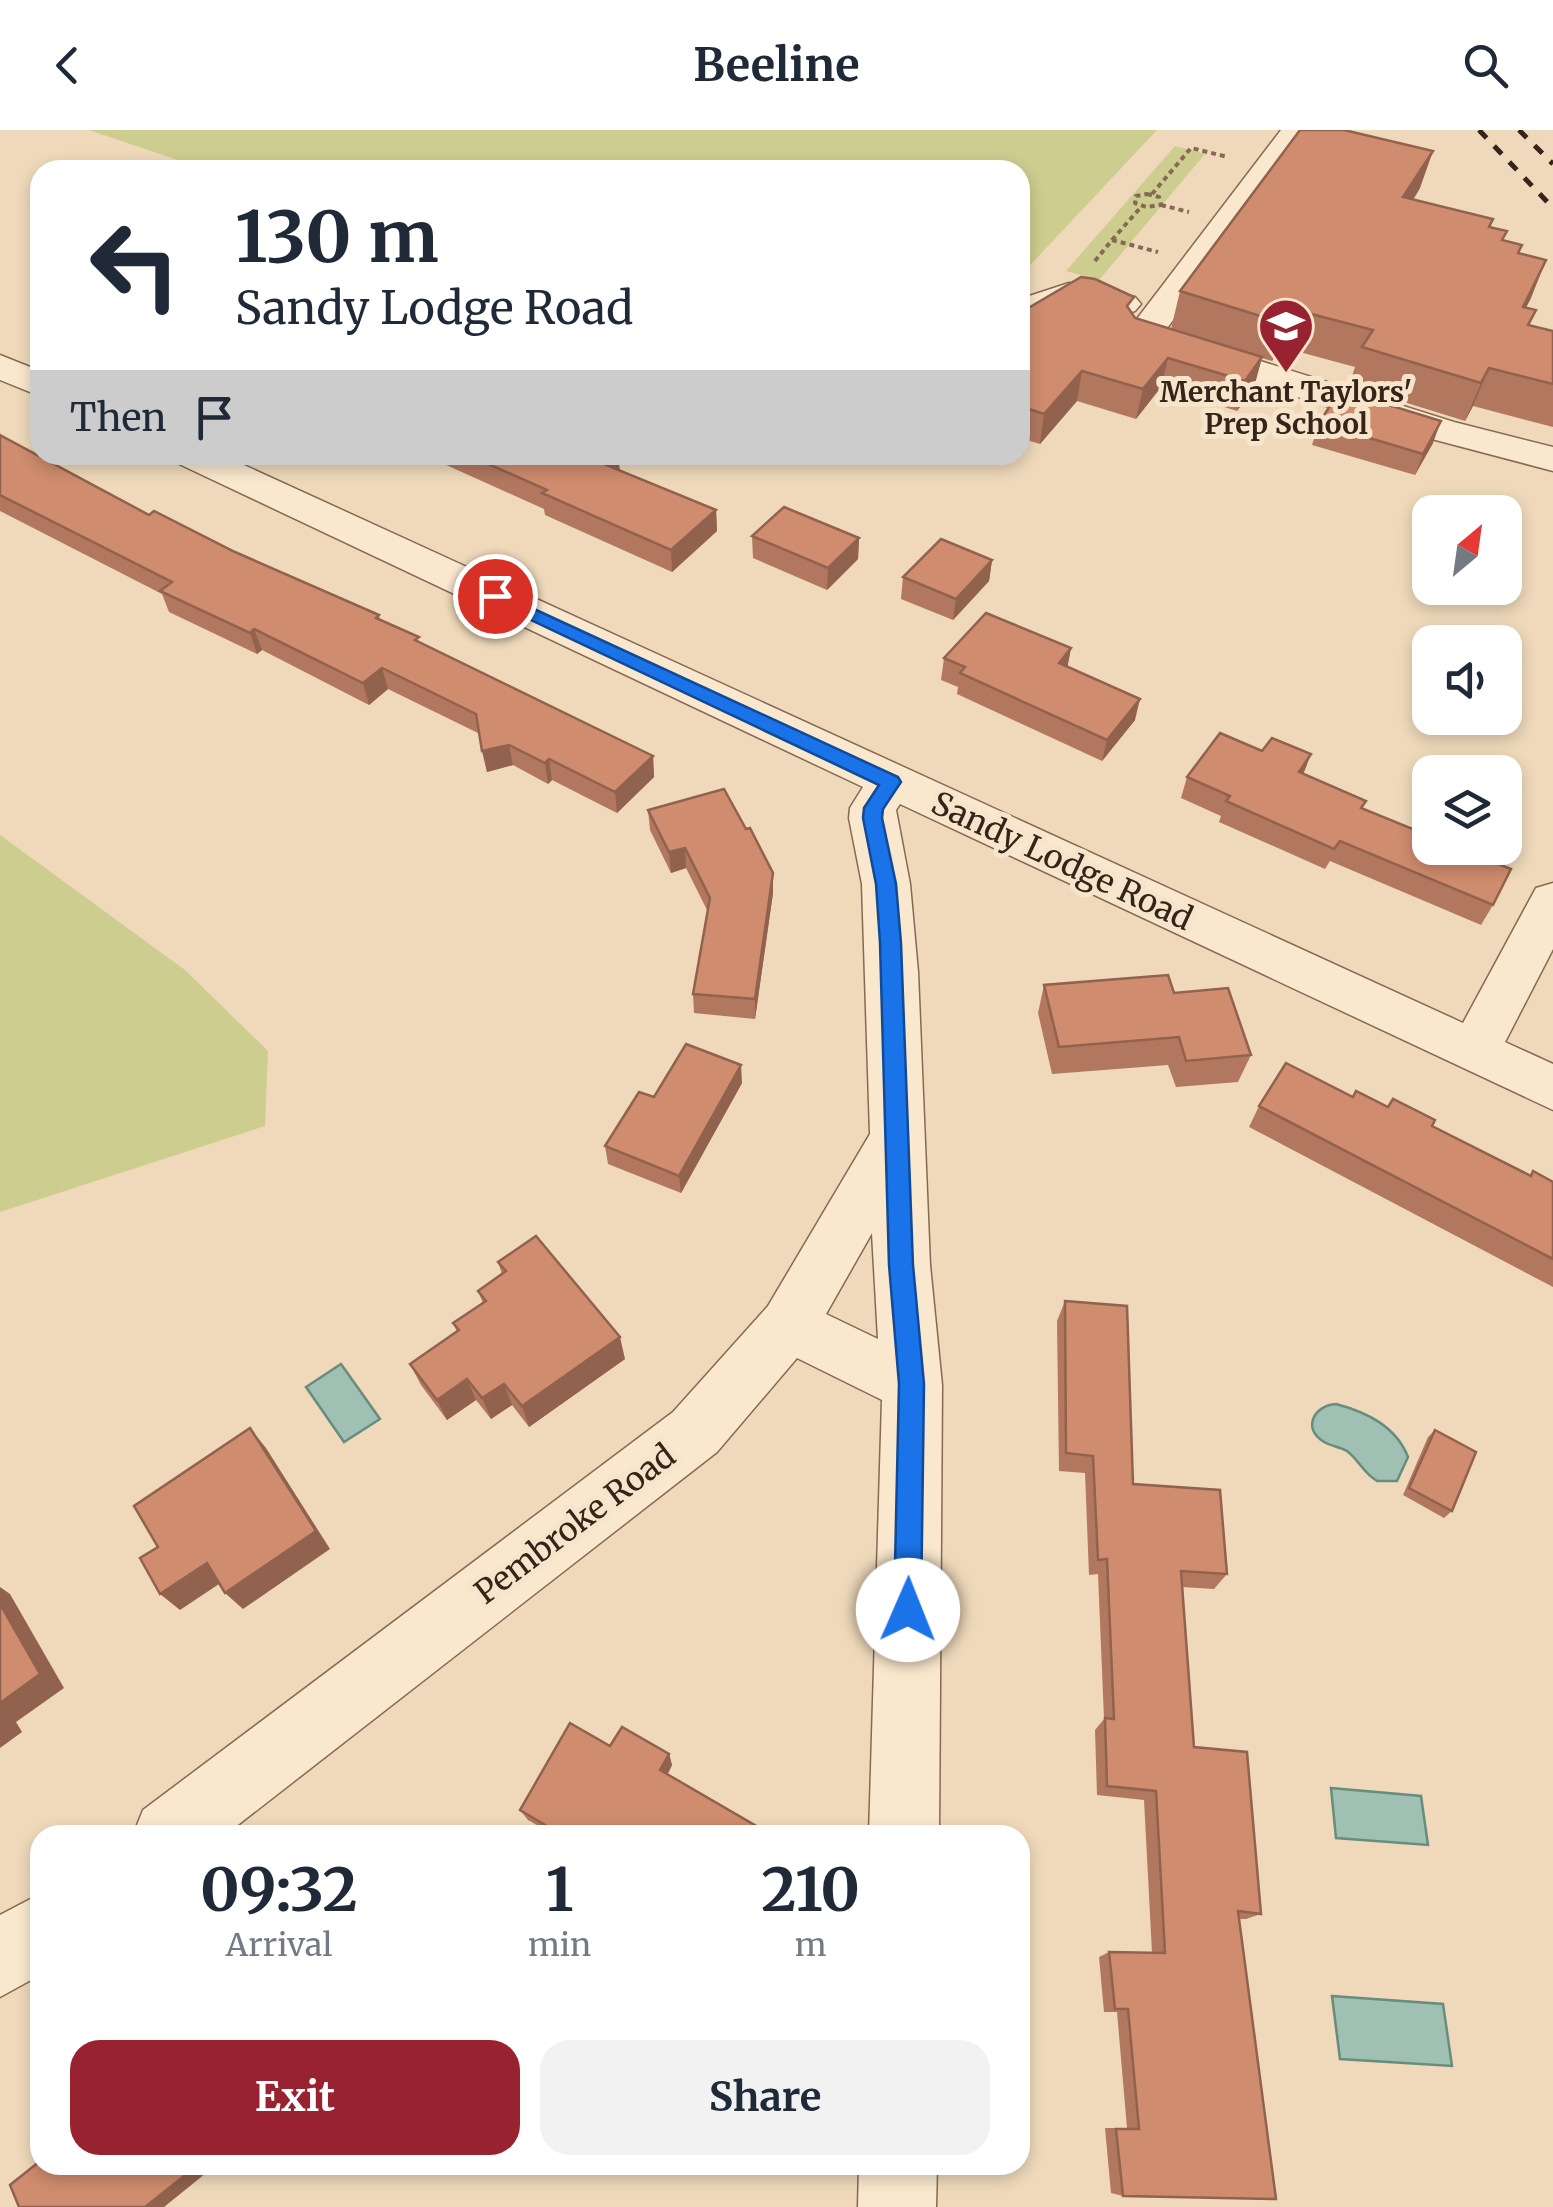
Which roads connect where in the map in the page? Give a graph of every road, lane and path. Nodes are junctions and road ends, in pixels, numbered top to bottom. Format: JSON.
{"nodes":[{"id":1,"x":1292,"y":137,"type":"edge"},
{"id":2,"x":1269,"y":168,"type":"junction"},
{"id":3,"x":1152,"y":194,"type":"junction"},
{"id":4,"x":1141,"y":206,"type":"junction"},
{"id":5,"x":1112,"y":240,"type":"junction"},
{"id":6,"x":1095,"y":260,"type":"dead end"},
{"id":7,"x":1198,"y":263,"type":"junction"},
{"id":8,"x":1030,"y":307,"type":"edge"},
{"id":9,"x":1160,"y":314,"type":"junction"},
{"id":10,"x":0,"y":366,"type":"edge"},
{"id":11,"x":30,"y":380,"type":"edge"},
{"id":12,"x":1553,"y":458,"type":"edge"},
{"id":13,"x":212,"y":465,"type":"edge"},
{"id":14,"x":891,"y":782,"type":"junction"},
{"id":15,"x":1553,"y":902,"type":"edge"},
{"id":16,"x":1474,"y":1052,"type":"junction"},
{"id":17,"x":1553,"y":1088,"type":"edge"},
{"id":18,"x":898,"y":1136,"type":"junction"},
{"id":19,"x":789,"y":1325,"type":"junction"},
{"id":20,"x":912,"y":1384,"type":"junction"},
{"id":21,"x":181,"y":1825,"type":"edge"},
{"id":22,"x":904,"y":1825,"type":"edge"},
{"id":23,"x":30,"y":1938,"type":"edge"},
{"id":24,"x":0,"y":1960,"type":"edge"},
{"id":25,"x":898,"y":2175,"type":"edge"},
{"id":26,"x":898,"y":2207,"type":"edge"}],
"edges":[{"from":1,"to":2,"type":"street"},
{"from":2,"to":3,"type":"path"},
{"from":2,"to":7,"type":"street"},
{"from":3,"to":4,"type":"path"},
{"from":3,"to":4,"type":"path"},
{"from":4,"to":5,"type":"path"},
{"from":5,"to":6,"type":"path"},
{"from":5,"to":7,"type":"path"},
{"from":7,"to":9,"type":"street"},
{"from":8,"to":9,"type":"street"},
{"from":9,"to":12,"type":"street"},
{"from":10,"to":11,"type":"street"},
{"from":13,"to":14,"type":"street","name":"Sandy Lodge Road"},
{"from":14,"to":16,"type":"street","name":"Sandy Lodge Road"},
{"from":14,"to":18,"type":"street"},
{"from":15,"to":16,"type":"street"},
{"from":16,"to":17,"type":"street","name":"Sandy Lodge Road"},
{"from":18,"to":19,"type":"street","name":"Pembroke Road"},
{"from":18,"to":20,"type":"street"},
{"from":19,"to":20,"type":"street"},
{"from":19,"to":21,"type":"street","name":"Pembroke Road"},
{"from":20,"to":22,"type":"street"},
{"from":23,"to":24,"type":"street"},
{"from":25,"to":26,"type":"street"}]}
